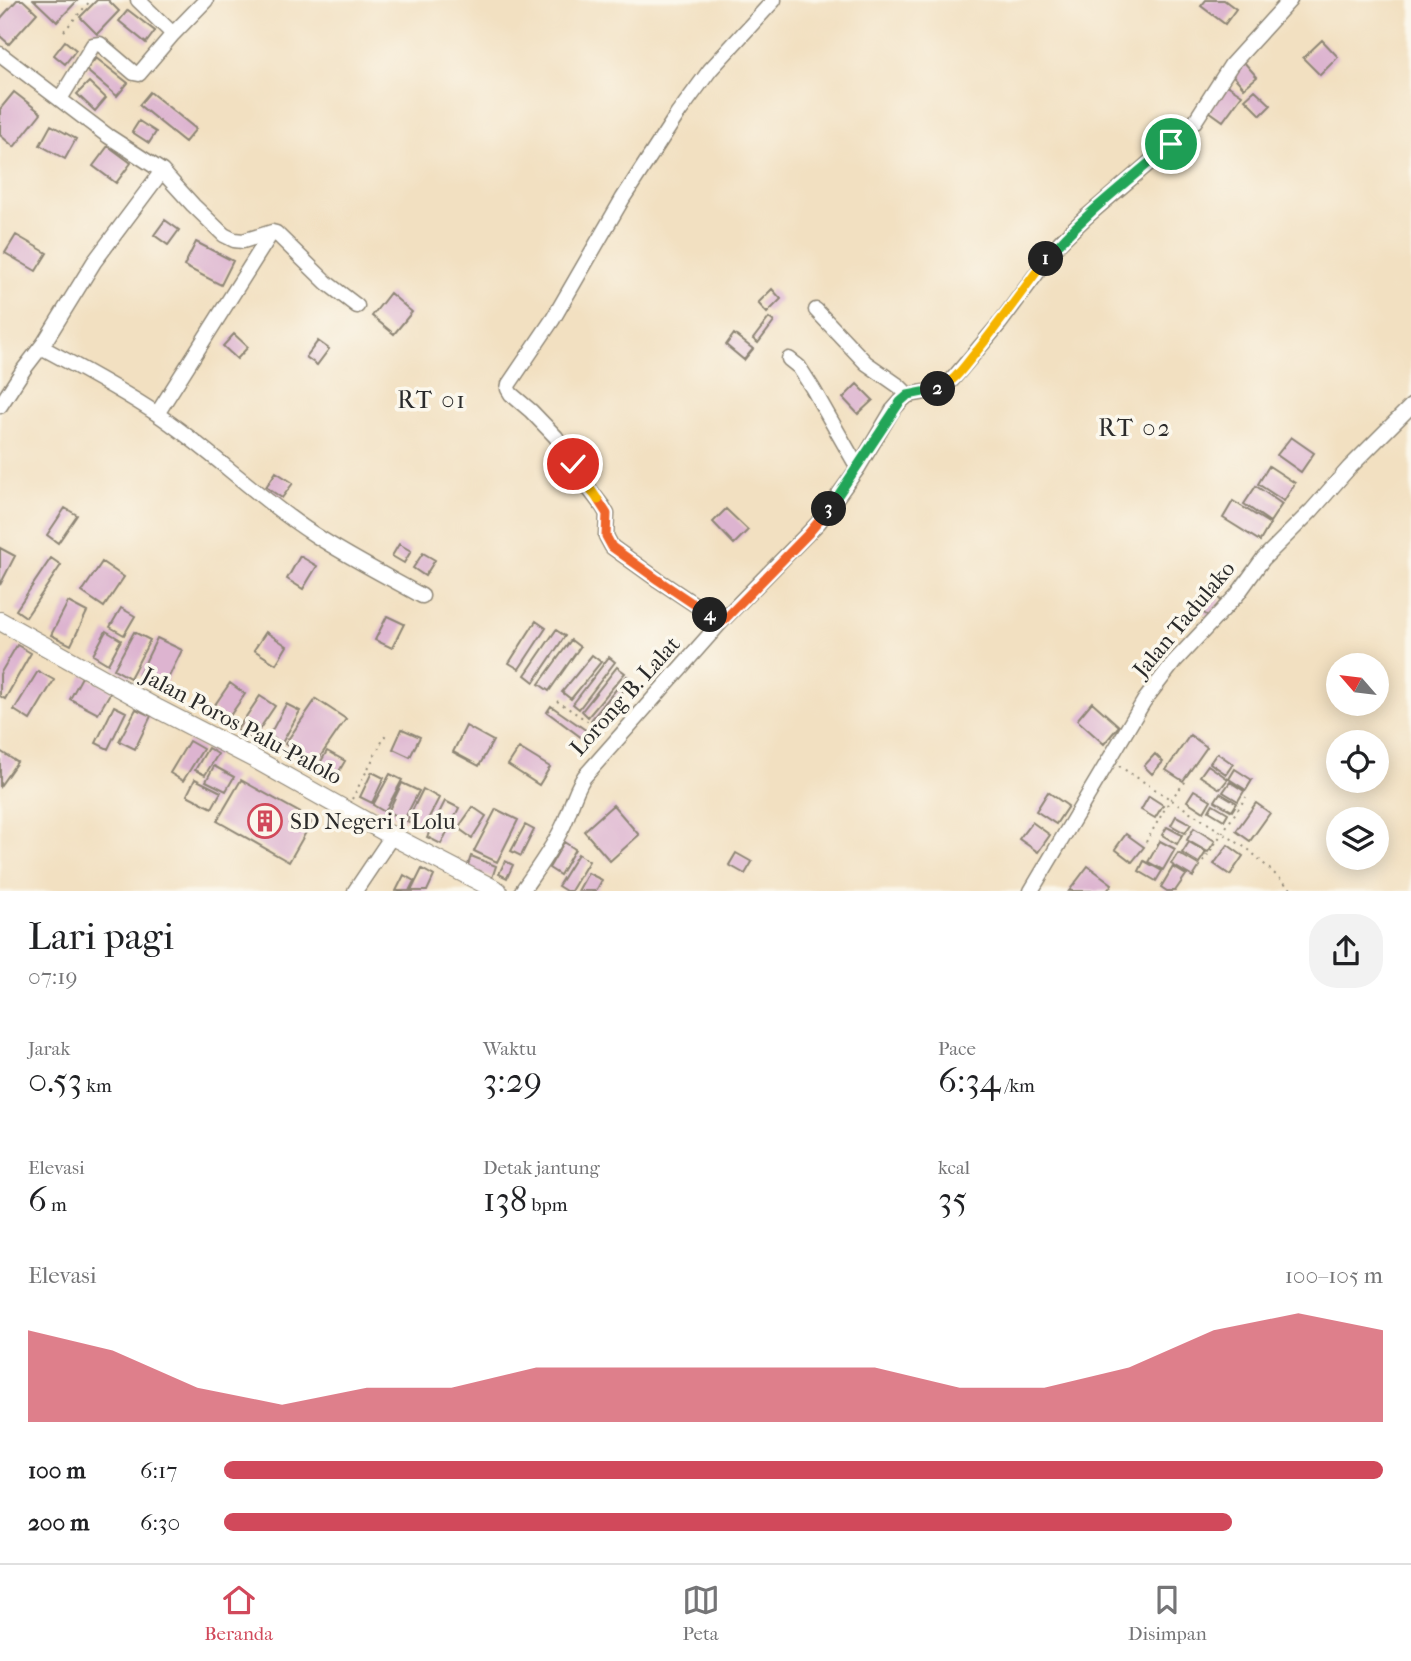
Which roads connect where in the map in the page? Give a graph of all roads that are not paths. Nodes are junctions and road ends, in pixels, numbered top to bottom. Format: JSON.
{"nodes":[{"id":1,"x":138,"y":0,"type":"edge"},
{"id":2,"x":206,"y":0,"type":"edge"},
{"id":3,"x":774,"y":0,"type":"edge"},
{"id":4,"x":1290,"y":0,"type":"edge"},
{"id":5,"x":173,"y":34,"type":"junction"},
{"id":6,"x":0,"y":54,"type":"edge"},
{"id":7,"x":60,"y":99,"type":"junction"},
{"id":8,"x":162,"y":171,"type":"junction"},
{"id":9,"x":272,"y":232,"type":"junction"},
{"id":10,"x":357,"y":306,"type":"dead end"},
{"id":11,"x":816,"y":310,"type":"dead end"},
{"id":12,"x":41,"y":347,"type":"junction"},
{"id":13,"x":789,"y":359,"type":"dead end"},
{"id":14,"x":908,"y":395,"type":"junction"},
{"id":15,"x":0,"y":406,"type":"edge"},
{"id":16,"x":1411,"y":406,"type":"edge"},
{"id":17,"x":157,"y":414,"type":"junction"},
{"id":18,"x":858,"y":468,"type":"junction"},
{"id":19,"x":422,"y":596,"type":"dead end"},
{"id":20,"x":0,"y":621,"type":"edge"},
{"id":21,"x":722,"y":622,"type":"junction"},
{"id":22,"x":392,"y":836,"type":"junction"},
{"id":23,"x":355,"y":891,"type":"edge"},
{"id":24,"x":498,"y":891,"type":"edge"},
{"id":25,"x":522,"y":891,"type":"edge"},
{"id":26,"x":1031,"y":891,"type":"edge"}],
"edges":[{"from":1,"to":5,"type":"street"},
{"from":2,"to":5,"type":"street"},
{"from":3,"to":21,"type":"street"},
{"from":4,"to":14,"type":"street"},
{"from":5,"to":7,"type":"street"},
{"from":6,"to":7,"type":"street"},
{"from":7,"to":8,"type":"street"},
{"from":8,"to":9,"type":"street"},
{"from":8,"to":12,"type":"street"},
{"from":9,"to":10,"type":"street"},
{"from":9,"to":17,"type":"street"},
{"from":11,"to":14,"type":"street"},
{"from":12,"to":15,"type":"street"},
{"from":12,"to":17,"type":"street"},
{"from":13,"to":18,"type":"street"},
{"from":14,"to":18,"type":"street","name":"Lorong B. Lalat"},
{"from":16,"to":26,"type":"street","name":"Jalan Tadulako"},
{"from":17,"to":19,"type":"street"},
{"from":18,"to":21,"type":"street","name":"Lorong B. Lalat"},
{"from":20,"to":22,"type":"main road","name":"Jalan Poros Palu-Palolo"},
{"from":21,"to":25,"type":"street","name":"Lorong B. Lalat"},
{"from":22,"to":23,"type":"street"},
{"from":22,"to":24,"type":"main road","name":"Jalan Poros Palu-Palolo"}]}
